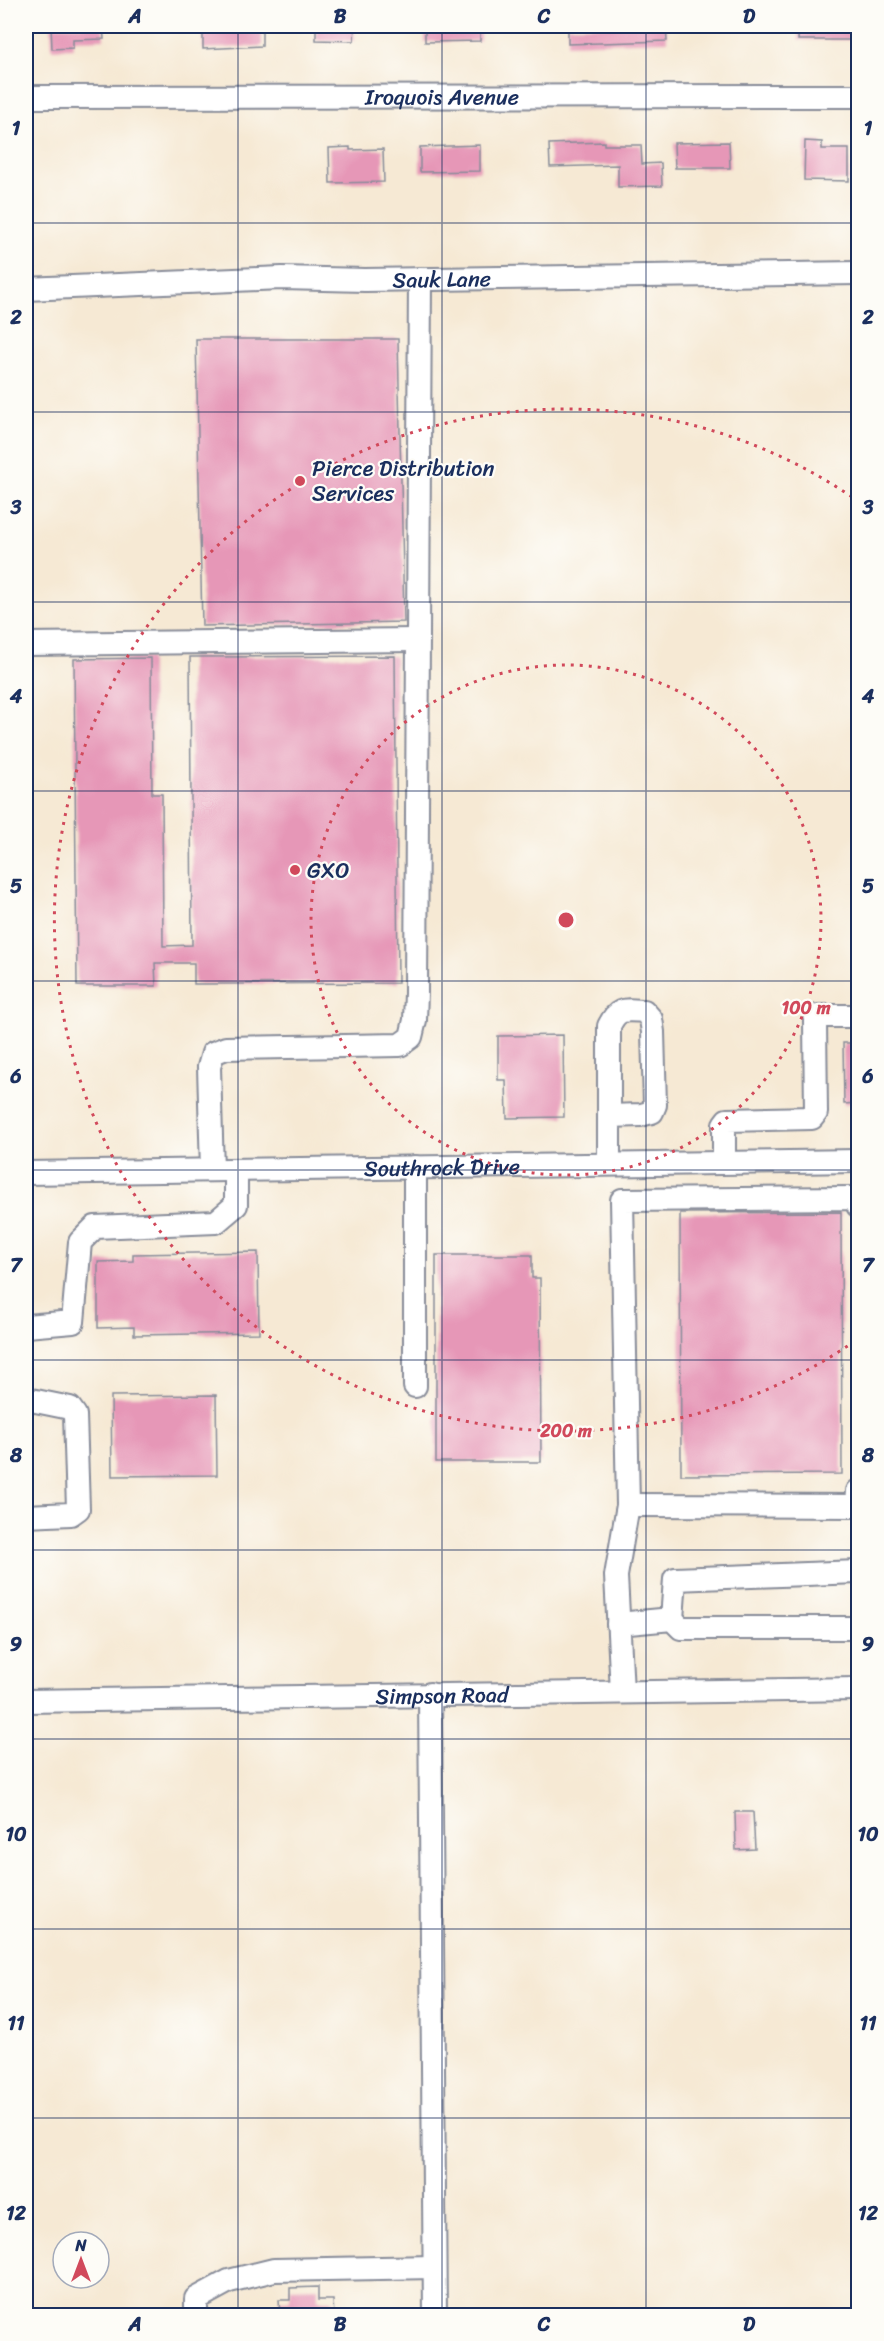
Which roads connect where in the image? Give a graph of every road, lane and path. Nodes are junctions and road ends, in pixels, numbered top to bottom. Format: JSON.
{"nodes":[{"id":1,"x":858,"y":96,"type":"edge"},
{"id":2,"x":26,"y":97,"type":"edge"},
{"id":3,"x":858,"y":273,"type":"edge"},
{"id":4,"x":420,"y":279,"type":"junction"},
{"id":5,"x":26,"y":289,"type":"edge"},
{"id":6,"x":416,"y":640,"type":"junction"},
{"id":7,"x":26,"y":644,"type":"edge"},
{"id":8,"x":858,"y":1016,"type":"edge"},
{"id":9,"x":609,"y":1116,"type":"dead end"},
{"id":10,"x":858,"y":1161,"type":"edge"},
{"id":11,"x":724,"y":1162,"type":"junction"},
{"id":12,"x":609,"y":1164,"type":"junction"},
{"id":13,"x":415,"y":1167,"type":"junction"},
{"id":14,"x":212,"y":1170,"type":"junction"},
{"id":15,"x":236,"y":1170,"type":"junction"},
{"id":16,"x":26,"y":1173,"type":"edge"},
{"id":17,"x":858,"y":1206,"type":"edge"},
{"id":18,"x":26,"y":1326,"type":"edge"},
{"id":19,"x":415,"y":1386,"type":"dead end"},
{"id":20,"x":26,"y":1400,"type":"edge"},
{"id":21,"x":858,"y":1491,"type":"edge"},
{"id":22,"x":628,"y":1505,"type":"junction"},
{"id":23,"x":26,"y":1516,"type":"edge"},
{"id":24,"x":858,"y":1572,"type":"edge"},
{"id":25,"x":672,"y":1619,"type":"junction"},
{"id":26,"x":618,"y":1624,"type":"junction"},
{"id":27,"x":858,"y":1628,"type":"edge"},
{"id":28,"x":858,"y":1689,"type":"edge"},
{"id":29,"x":622,"y":1692,"type":"junction"},
{"id":30,"x":430,"y":1694,"type":"junction"},
{"id":31,"x":26,"y":1701,"type":"edge"},
{"id":32,"x":434,"y":2267,"type":"junction"},
{"id":33,"x":196,"y":2316,"type":"edge"},
{"id":34,"x":435,"y":2316,"type":"edge"}],
"edges":[{"from":1,"to":2,"type":"street","name":"Iroquois Avenue"},
{"from":3,"to":4,"type":"street","name":"Sauk Lane"},
{"from":4,"to":5,"type":"street","name":"Sauk Lane"},
{"from":4,"to":6,"type":"street"},
{"from":6,"to":7,"type":"street"},
{"from":6,"to":14,"type":"street"},
{"from":8,"to":11,"type":"street"},
{"from":9,"to":12,"type":"street"},
{"from":10,"to":11,"type":"street","name":"Southrock Drive"},
{"from":11,"to":12,"type":"street","name":"Southrock Drive"},
{"from":12,"to":13,"type":"street","name":"Southrock Drive"},
{"from":13,"to":15,"type":"street","name":"Southrock Drive"},
{"from":13,"to":19,"type":"street"},
{"from":14,"to":15,"type":"street","name":"Southrock Drive"},
{"from":14,"to":16,"type":"street","name":"Southrock Drive"},
{"from":15,"to":18,"type":"street"},
{"from":17,"to":22,"type":"street"},
{"from":20,"to":23,"type":"street"},
{"from":21,"to":22,"type":"street"},
{"from":22,"to":26,"type":"street"},
{"from":24,"to":25,"type":"street"},
{"from":25,"to":26,"type":"street"},
{"from":25,"to":27,"type":"street"},
{"from":26,"to":29,"type":"street"},
{"from":28,"to":29,"type":"street","name":"Simpson Road"},
{"from":29,"to":30,"type":"street","name":"Simpson Road"},
{"from":30,"to":31,"type":"street","name":"Simpson Road"},
{"from":30,"to":32,"type":"street"},
{"from":32,"to":33,"type":"street"},
{"from":32,"to":34,"type":"street"}]}
